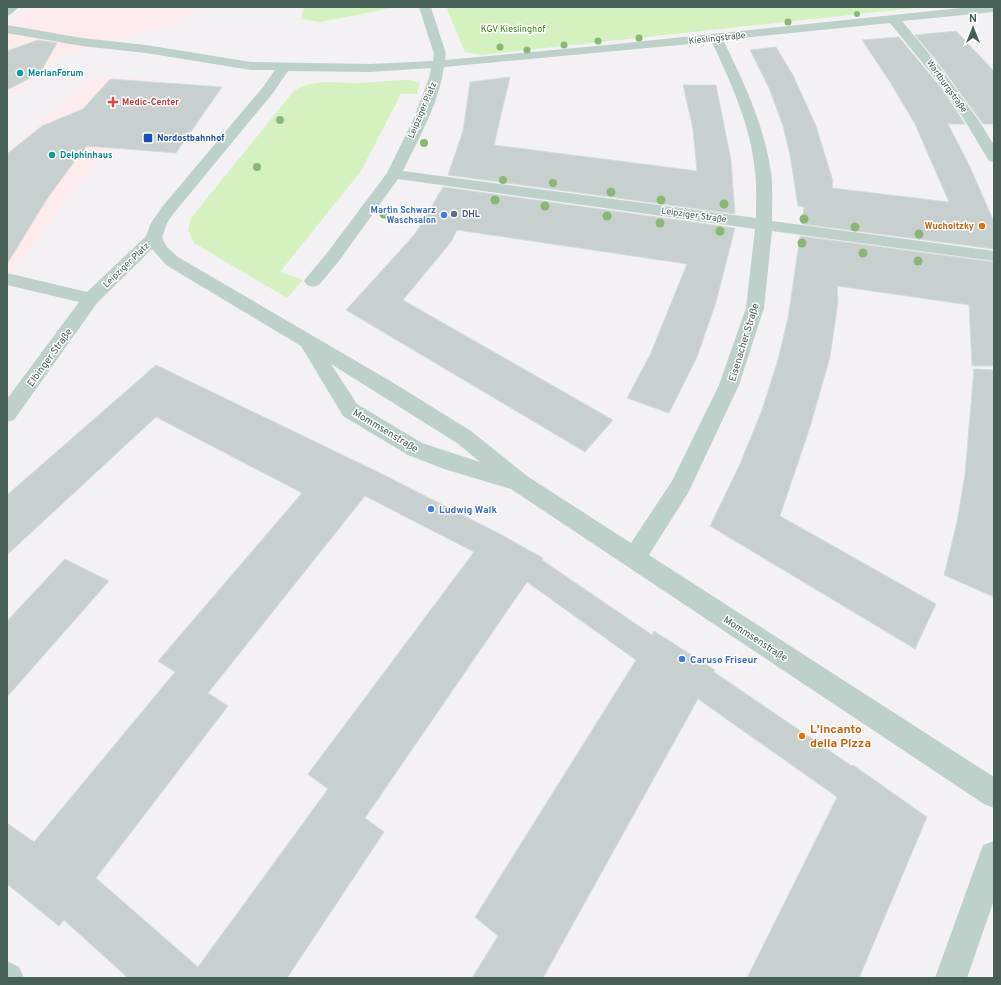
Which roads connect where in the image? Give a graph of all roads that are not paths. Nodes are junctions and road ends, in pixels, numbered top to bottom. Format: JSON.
{"nodes":[{"id":1,"x":13,"y":7,"type":"edge"},
{"id":2,"x":425,"y":7,"type":"edge"},
{"id":3,"x":994,"y":8,"type":"edge"},
{"id":4,"x":7,"y":12,"type":"edge"},
{"id":5,"x":7,"y":19,"type":"edge"},
{"id":6,"x":892,"y":19,"type":"junction"},
{"id":7,"x":7,"y":29,"type":"edge"},
{"id":8,"x":716,"y":38,"type":"junction"},
{"id":9,"x":439,"y":64,"type":"junction"},
{"id":10,"x":284,"y":67,"type":"junction"},
{"id":11,"x":994,"y":158,"type":"edge"},
{"id":12,"x":394,"y":174,"type":"junction"},
{"id":13,"x":764,"y":225,"type":"junction"},
{"id":14,"x":154,"y":238,"type":"junction"},
{"id":15,"x":994,"y":256,"type":"edge"},
{"id":16,"x":7,"y":279,"type":"edge"},
{"id":17,"x":313,"y":281,"type":"dead end"},
{"id":18,"x":91,"y":299,"type":"junction"},
{"id":19,"x":308,"y":343,"type":"junction"},
{"id":20,"x":7,"y":414,"type":"edge"},
{"id":21,"x":519,"y":482,"type":"junction"},
{"id":22,"x":634,"y":558,"type":"junction"},
{"id":23,"x":994,"y":794,"type":"edge"},
{"id":24,"x":994,"y":856,"type":"edge"},
{"id":25,"x":951,"y":978,"type":"edge"}],
"edges":[{"from":1,"to":4,"type":"main road"},
{"from":2,"to":9,"type":"street"},
{"from":3,"to":6,"type":"street","name":"Kieslingstraße"},
{"from":5,"to":10,"type":"street"},
{"from":6,"to":8,"type":"street","name":"Kieslingstraße"},
{"from":6,"to":11,"type":"street","name":"Wartburgstraße"},
{"from":7,"to":10,"type":"street"},
{"from":8,"to":9,"type":"street","name":"Kieslingstraße"},
{"from":8,"to":13,"type":"street","name":"Eisenacher Straße"},
{"from":9,"to":10,"type":"street"},
{"from":9,"to":12,"type":"street","name":"Leipziger Platz"},
{"from":10,"to":14,"type":"street","name":"Leipziger Platz"},
{"from":12,"to":13,"type":"street","name":"Leipziger Straße"},
{"from":12,"to":17,"type":"street","name":"Leipziger Platz"},
{"from":13,"to":15,"type":"street","name":"Leipziger Straße"},
{"from":13,"to":22,"type":"street","name":"Eisenacher Straße"},
{"from":14,"to":18,"type":"street","name":"Leipziger Platz"},
{"from":14,"to":19,"type":"street","name":"Mommsenstraße"},
{"from":16,"to":18,"type":"street"},
{"from":18,"to":20,"type":"street","name":"Elbinger Straße"},
{"from":19,"to":21,"type":"street","name":"Mommsenstraße"},
{"from":19,"to":21,"type":"street","name":"Mommsenstraße"},
{"from":21,"to":22,"type":"street","name":"Mommsenstraße"},
{"from":22,"to":23,"type":"street","name":"Mommsenstraße"},
{"from":24,"to":25,"type":"street"}]}
